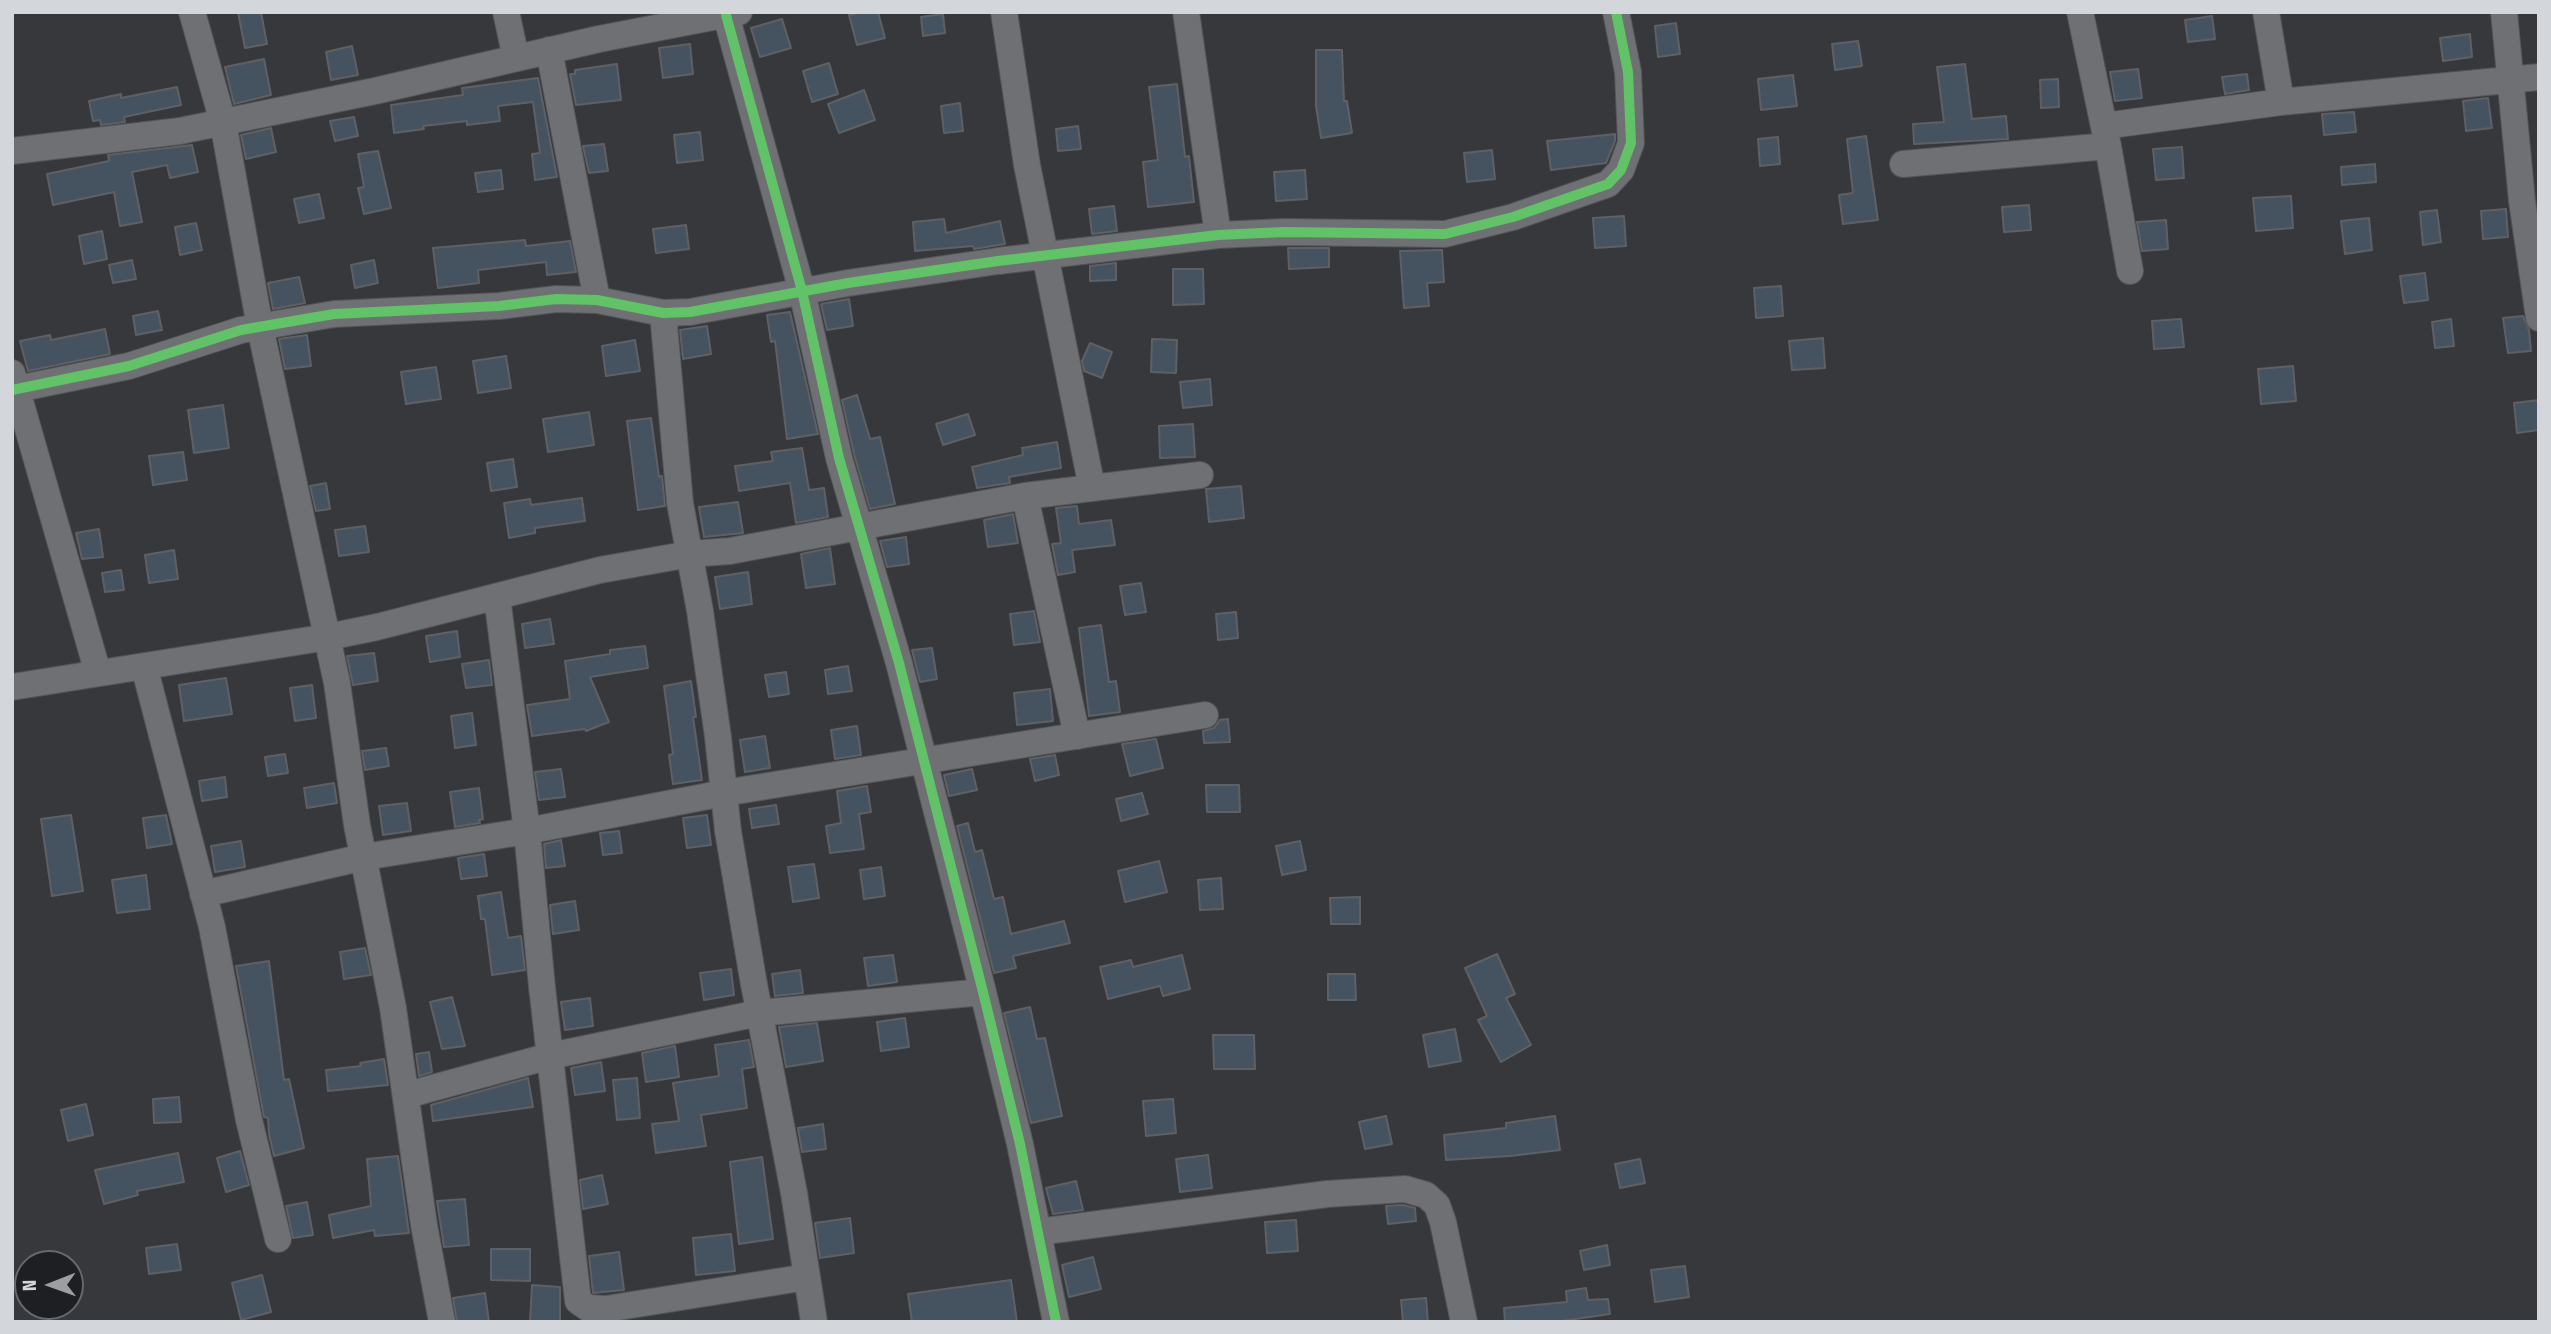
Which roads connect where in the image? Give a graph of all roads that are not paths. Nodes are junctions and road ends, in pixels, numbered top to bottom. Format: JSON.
{"nodes":[{"id":1,"x":191,"y":12,"type":"edge"},
{"id":2,"x":506,"y":12,"type":"edge"},
{"id":3,"x":1004,"y":12,"type":"edge"},
{"id":4,"x":1185,"y":12,"type":"edge"},
{"id":5,"x":1616,"y":12,"type":"edge"},
{"id":6,"x":2080,"y":12,"type":"edge"},
{"id":7,"x":2266,"y":12,"type":"edge"},
{"id":8,"x":2504,"y":12,"type":"edge"},
{"id":9,"x":732,"y":13,"type":"edge"},
{"id":10,"x":549,"y":50,"type":"junction"},
{"id":11,"x":516,"y":58,"type":"junction"},
{"id":12,"x":2539,"y":77,"type":"edge"},
{"id":13,"x":2510,"y":79,"type":"junction"},
{"id":14,"x":2281,"y":102,"type":"junction"},
{"id":15,"x":223,"y":122,"type":"junction"},
{"id":16,"x":2106,"y":136,"type":"junction"},
{"id":17,"x":12,"y":151,"type":"edge"},
{"id":18,"x":1903,"y":164,"type":"dead end"},
{"id":19,"x":1218,"y":235,"type":"junction"},
{"id":20,"x":1044,"y":256,"type":"junction"},
{"id":21,"x":2130,"y":271,"type":"dead end"},
{"id":22,"x":802,"y":291,"type":"junction"},
{"id":23,"x":597,"y":300,"type":"junction"},
{"id":24,"x":663,"y":313,"type":"junction"},
{"id":25,"x":2539,"y":318,"type":"edge"},
{"id":26,"x":260,"y":327,"type":"junction"},
{"id":27,"x":14,"y":384,"type":"edge"},
{"id":28,"x":1200,"y":475,"type":"dead end"},
{"id":29,"x":1092,"y":488,"type":"junction"},
{"id":30,"x":1025,"y":496,"type":"junction"},
{"id":31,"x":859,"y":526,"type":"junction"},
{"id":32,"x":690,"y":554,"type":"junction"},
{"id":33,"x":498,"y":597,"type":"junction"},
{"id":34,"x":328,"y":637,"type":"junction"},
{"id":35,"x":144,"y":666,"type":"junction"},
{"id":36,"x":98,"y":673,"type":"junction"},
{"id":37,"x":12,"y":687,"type":"edge"},
{"id":38,"x":1205,"y":715,"type":"dead end"},
{"id":39,"x":1077,"y":736,"type":"junction"},
{"id":40,"x":923,"y":761,"type":"junction"},
{"id":41,"x":724,"y":793,"type":"junction"},
{"id":42,"x":527,"y":831,"type":"junction"},
{"id":43,"x":364,"y":857,"type":"junction"},
{"id":44,"x":203,"y":894,"type":"junction"},
{"id":45,"x":983,"y":992,"type":"junction"},
{"id":46,"x":759,"y":1013,"type":"junction"},
{"id":47,"x":550,"y":1056,"type":"junction"},
{"id":48,"x":407,"y":1096,"type":"junction"},
{"id":49,"x":1038,"y":1232,"type":"junction"},
{"id":50,"x":278,"y":1239,"type":"dead end"},
{"id":51,"x":807,"y":1277,"type":"junction"},
{"id":52,"x":442,"y":1322,"type":"edge"},
{"id":53,"x":814,"y":1322,"type":"edge"},
{"id":54,"x":1056,"y":1322,"type":"edge"},
{"id":55,"x":1464,"y":1322,"type":"edge"}],
"edges":[{"from":1,"to":15,"type":"street"},
{"from":2,"to":11,"type":"street"},
{"from":3,"to":20,"type":"street"},
{"from":4,"to":19,"type":"street"},
{"from":5,"to":19,"type":"street"},
{"from":6,"to":16,"type":"street"},
{"from":7,"to":14,"type":"street"},
{"from":8,"to":13,"type":"street"},
{"from":9,"to":10,"type":"street"},
{"from":9,"to":22,"type":"street"},
{"from":10,"to":11,"type":"street"},
{"from":10,"to":23,"type":"street"},
{"from":11,"to":15,"type":"street"},
{"from":12,"to":13,"type":"street"},
{"from":13,"to":14,"type":"street"},
{"from":13,"to":25,"type":"street"},
{"from":14,"to":16,"type":"street"},
{"from":15,"to":17,"type":"street"},
{"from":15,"to":26,"type":"street"},
{"from":16,"to":18,"type":"street"},
{"from":16,"to":21,"type":"street"},
{"from":19,"to":20,"type":"street"},
{"from":20,"to":22,"type":"street"},
{"from":20,"to":29,"type":"street"},
{"from":22,"to":24,"type":"street"},
{"from":22,"to":31,"type":"street"},
{"from":23,"to":24,"type":"street"},
{"from":23,"to":26,"type":"street"},
{"from":24,"to":32,"type":"street"},
{"from":26,"to":27,"type":"street"},
{"from":26,"to":34,"type":"street"},
{"from":27,"to":36,"type":"street"},
{"from":28,"to":29,"type":"street"},
{"from":29,"to":30,"type":"street"},
{"from":30,"to":31,"type":"street"},
{"from":30,"to":39,"type":"street"},
{"from":31,"to":32,"type":"street"},
{"from":31,"to":40,"type":"street"},
{"from":32,"to":33,"type":"street"},
{"from":32,"to":41,"type":"street"},
{"from":33,"to":34,"type":"street"},
{"from":33,"to":42,"type":"street"},
{"from":34,"to":35,"type":"street"},
{"from":34,"to":43,"type":"street"},
{"from":35,"to":36,"type":"street"},
{"from":35,"to":44,"type":"street"},
{"from":36,"to":37,"type":"street"},
{"from":38,"to":39,"type":"street"},
{"from":39,"to":40,"type":"street"},
{"from":40,"to":41,"type":"street"},
{"from":40,"to":45,"type":"street"},
{"from":41,"to":42,"type":"street"},
{"from":41,"to":46,"type":"street"},
{"from":42,"to":43,"type":"street"},
{"from":42,"to":47,"type":"street"},
{"from":43,"to":44,"type":"street"},
{"from":43,"to":48,"type":"street"},
{"from":44,"to":50,"type":"street"},
{"from":45,"to":46,"type":"street"},
{"from":45,"to":49,"type":"street"},
{"from":46,"to":47,"type":"street"},
{"from":46,"to":51,"type":"street"},
{"from":47,"to":48,"type":"street"},
{"from":47,"to":51,"type":"street"},
{"from":48,"to":52,"type":"street"},
{"from":49,"to":54,"type":"street"},
{"from":49,"to":55,"type":"street"},
{"from":51,"to":53,"type":"street"}]}
